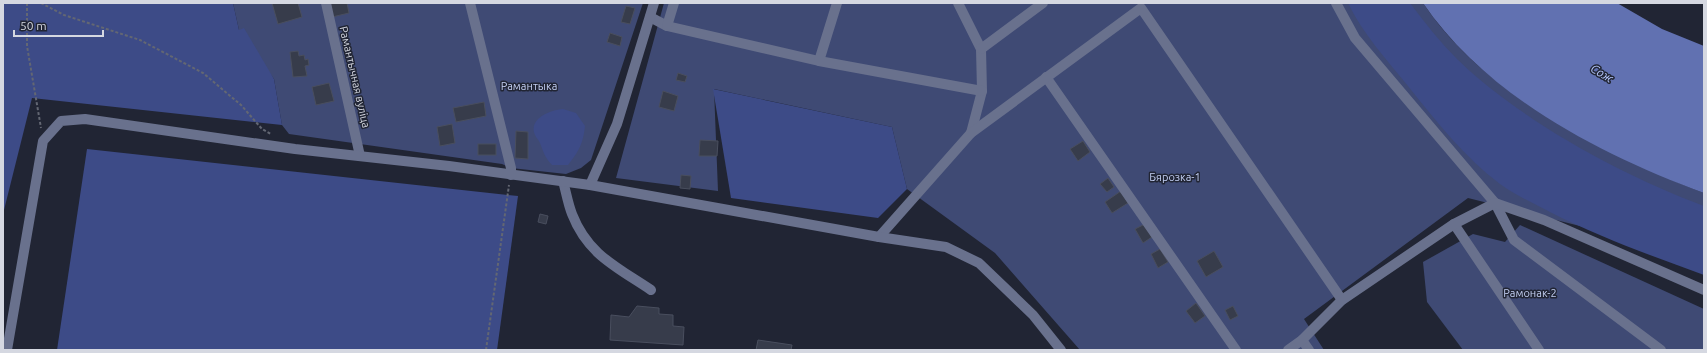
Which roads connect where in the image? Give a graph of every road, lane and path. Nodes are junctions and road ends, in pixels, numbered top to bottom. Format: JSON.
{"nodes":[{"id":1,"x":27,"y":3,"type":"edge"},
{"id":2,"x":41,"y":3,"type":"edge"},
{"id":3,"x":326,"y":3,"type":"edge"},
{"id":4,"x":470,"y":3,"type":"edge"},
{"id":5,"x":654,"y":3,"type":"edge"},
{"id":6,"x":674,"y":3,"type":"edge"},
{"id":7,"x":837,"y":3,"type":"edge"},
{"id":8,"x":958,"y":3,"type":"edge"},
{"id":9,"x":1043,"y":3,"type":"edge"},
{"id":10,"x":1336,"y":3,"type":"edge"},
{"id":11,"x":650,"y":17,"type":"junction"},
{"id":12,"x":667,"y":26,"type":"junction"},
{"id":13,"x":981,"y":50,"type":"junction"},
{"id":14,"x":819,"y":61,"type":"junction"},
{"id":15,"x":1046,"y":77,"type":"junction"},
{"id":16,"x":982,"y":91,"type":"junction"},
{"id":17,"x":971,"y":133,"type":"junction"},
{"id":18,"x":275,"y":137,"type":"dead end"},
{"id":19,"x":43,"y":141,"type":"junction"},
{"id":20,"x":360,"y":156,"type":"junction"},
{"id":21,"x":511,"y":174,"type":"junction"},
{"id":22,"x":563,"y":181,"type":"junction"},
{"id":23,"x":590,"y":185,"type":"junction"},
{"id":24,"x":1495,"y":203,"type":"junction"},
{"id":25,"x":1454,"y":224,"type":"junction"},
{"id":26,"x":879,"y":237,"type":"junction"},
{"id":27,"x":651,"y":290,"type":"dead end"},
{"id":28,"x":1704,"y":290,"type":"edge"},
{"id":29,"x":1342,"y":300,"type":"junction"},
{"id":30,"x":1302,"y":340,"type":"junction"},
{"id":31,"x":7,"y":350,"type":"edge"},
{"id":32,"x":486,"y":350,"type":"edge"},
{"id":33,"x":1061,"y":350,"type":"edge"},
{"id":34,"x":1236,"y":350,"type":"edge"},
{"id":35,"x":1288,"y":350,"type":"edge"},
{"id":36,"x":1309,"y":350,"type":"edge"},
{"id":37,"x":1539,"y":350,"type":"edge"},
{"id":38,"x":1661,"y":350,"type":"edge"}],
"edges":[{"from":1,"to":19,"type":"path"},
{"from":2,"to":18,"type":"path"},
{"from":3,"to":20,"type":"street","name":"Рамантычная вуліца"},
{"from":4,"to":21,"type":"street"},
{"from":5,"to":11,"type":"street"},
{"from":6,"to":12,"type":"street"},
{"from":7,"to":14,"type":"street"},
{"from":8,"to":13,"type":"street"},
{"from":9,"to":13,"type":"street"},
{"from":10,"to":24,"type":"street"},
{"from":11,"to":12,"type":"street"},
{"from":11,"to":23,"type":"street"},
{"from":12,"to":14,"type":"street"},
{"from":13,"to":16,"type":"street"},
{"from":14,"to":16,"type":"street"},
{"from":15,"to":17,"type":"street"},
{"from":15,"to":29,"type":"street"},
{"from":15,"to":34,"type":"street"},
{"from":16,"to":17,"type":"street"},
{"from":17,"to":26,"type":"street"},
{"from":19,"to":20,"type":"street"},
{"from":19,"to":31,"type":"street"},
{"from":20,"to":21,"type":"street"},
{"from":21,"to":22,"type":"street"},
{"from":21,"to":32,"type":"path"},
{"from":22,"to":23,"type":"street"},
{"from":22,"to":27,"type":"street"},
{"from":23,"to":26,"type":"street"},
{"from":24,"to":25,"type":"street"},
{"from":24,"to":28,"type":"street"},
{"from":24,"to":38,"type":"street"},
{"from":25,"to":29,"type":"street"},
{"from":25,"to":37,"type":"street"},
{"from":26,"to":33,"type":"street"},
{"from":29,"to":30,"type":"street"},
{"from":30,"to":35,"type":"street"},
{"from":30,"to":36,"type":"street"}]}
